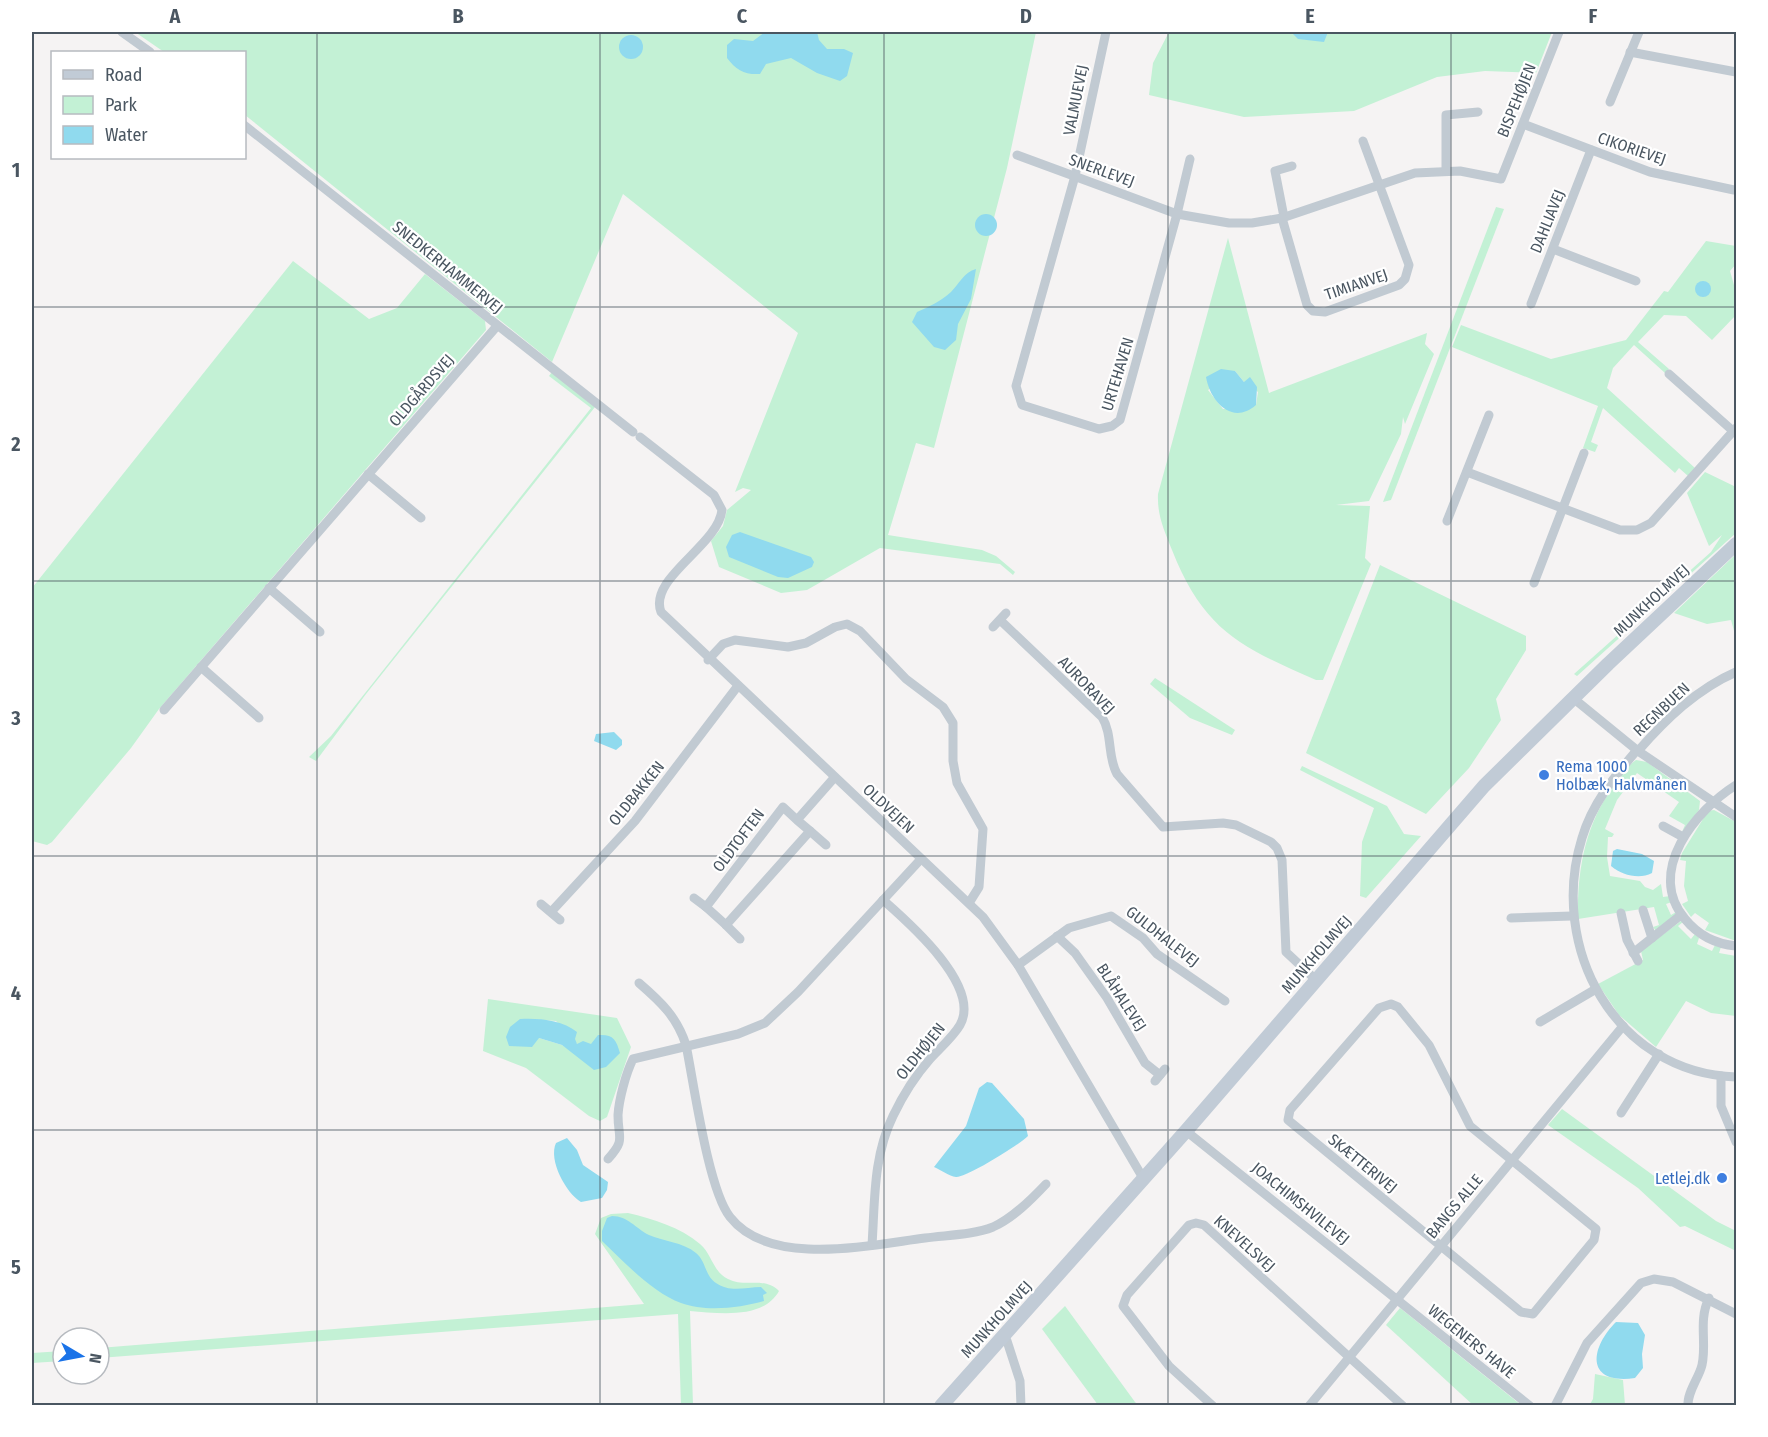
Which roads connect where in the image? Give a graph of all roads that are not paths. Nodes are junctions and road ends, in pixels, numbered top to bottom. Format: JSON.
{"nodes":[{"id":1,"x":122,"y":32,"type":"edge"},
{"id":2,"x":1106,"y":32,"type":"edge"},
{"id":3,"x":1559,"y":32,"type":"edge"},
{"id":4,"x":1639,"y":32,"type":"edge"},
{"id":5,"x":149,"y":51,"type":"edge"},
{"id":6,"x":1630,"y":52,"type":"junction"},
{"id":7,"x":1737,"y":72,"type":"edge"},
{"id":8,"x":1610,"y":102,"type":"dead end"},
{"id":9,"x":1478,"y":112,"type":"dead end"},
{"id":10,"x":1523,"y":124,"type":"junction"},
{"id":11,"x":246,"y":126,"type":"edge"},
{"id":12,"x":1363,"y":141,"type":"dead end"},
{"id":13,"x":1591,"y":150,"type":"junction"},
{"id":14,"x":1017,"y":155,"type":"dead end"},
{"id":15,"x":1190,"y":159,"type":"dead end"},
{"id":16,"x":1292,"y":166,"type":"dead end"},
{"id":17,"x":1446,"y":170,"type":"junction"},
{"id":18,"x":1075,"y":176,"type":"junction"},
{"id":19,"x":1501,"y":179,"type":"joint"},
{"id":20,"x":1379,"y":184,"type":"junction"},
{"id":21,"x":1734,"y":190,"type":"dead end"},
{"id":22,"x":1177,"y":214,"type":"junction"},
{"id":23,"x":1283,"y":218,"type":"junction"},
{"id":24,"x":1553,"y":249,"type":"junction"},
{"id":25,"x":1636,"y":281,"type":"dead end"},
{"id":26,"x":1531,"y":304,"type":"dead end"},
{"id":27,"x":497,"y":326,"type":"junction"},
{"id":28,"x":1669,"y":374,"type":"dead end"},
{"id":29,"x":1489,"y":415,"type":"dead end"},
{"id":30,"x":1735,"y":429,"type":"edge"},
{"id":31,"x":1584,"y":453,"type":"dead end"},
{"id":32,"x":1467,"y":472,"type":"junction"},
{"id":33,"x":368,"y":474,"type":"junction"},
{"id":34,"x":709,"y":490,"type":"joint"},
{"id":35,"x":1563,"y":509,"type":"junction"},
{"id":36,"x":421,"y":518,"type":"dead end"},
{"id":37,"x":1447,"y":521,"type":"dead end"},
{"id":38,"x":1737,"y":544,"type":"edge"},
{"id":39,"x":1534,"y":583,"type":"dead end"},
{"id":40,"x":269,"y":588,"type":"junction"},
{"id":41,"x":1000,"y":620,"type":"dead end"},
{"id":42,"x":320,"y":632,"type":"dead end"},
{"id":43,"x":708,"y":660,"type":"junction"},
{"id":44,"x":201,"y":667,"type":"junction"},
{"id":45,"x":1737,"y":672,"type":"edge"},
{"id":46,"x":737,"y":687,"type":"junction"},
{"id":47,"x":1573,"y":698,"type":"junction"},
{"id":48,"x":164,"y":710,"type":"dead end"},
{"id":49,"x":259,"y":718,"type":"dead end"},
{"id":50,"x":1638,"y":750,"type":"junction"},
{"id":51,"x":834,"y":778,"type":"junction"},
{"id":52,"x":1737,"y":785,"type":"edge"},
{"id":53,"x":1712,"y":803,"type":"junction"},
{"id":54,"x":1737,"y":817,"type":"edge"},
{"id":55,"x":797,"y":820,"type":"junction"},
{"id":56,"x":1663,"y":826,"type":"dead end"},
{"id":57,"x":810,"y":831,"type":"junction"},
{"id":58,"x":1683,"y":837,"type":"junction"},
{"id":59,"x":826,"y":845,"type":"dead end"},
{"id":60,"x":921,"y":859,"type":"junction"},
{"id":61,"x":694,"y":898,"type":"dead end"},
{"id":62,"x":883,"y":900,"type":"junction"},
{"id":63,"x":969,"y":903,"type":"junction"},
{"id":64,"x":541,"y":904,"type":"dead end"},
{"id":65,"x":706,"y":907,"type":"junction"},
{"id":66,"x":1643,"y":910,"type":"dead end"},
{"id":67,"x":551,"y":912,"type":"junction"},
{"id":68,"x":1621,"y":913,"type":"dead end"},
{"id":69,"x":1681,"y":915,"type":"junction"},
{"id":70,"x":1572,"y":916,"type":"junction"},
{"id":71,"x":1511,"y":918,"type":"dead end"},
{"id":72,"x":560,"y":920,"type":"dead end"},
{"id":73,"x":726,"y":925,"type":"junction"},
{"id":74,"x":1057,"y":936,"type":"junction"},
{"id":75,"x":1652,"y":938,"type":"junction"},
{"id":76,"x":740,"y":939,"type":"dead end"},
{"id":77,"x":1737,"y":946,"type":"edge"},
{"id":78,"x":1018,"y":965,"type":"junction"},
{"id":79,"x":1316,"y":980,"type":"junction"},
{"id":80,"x":639,"y":983,"type":"dead end"},
{"id":81,"x":1596,"y":989,"type":"junction"},
{"id":82,"x":1226,"y":1000,"type":"dead end"},
{"id":83,"x":1540,"y":1022,"type":"dead end"},
{"id":84,"x":1623,"y":1026,"type":"junction"},
{"id":85,"x":686,"y":1045,"type":"junction"},
{"id":86,"x":1659,"y":1054,"type":"junction"},
{"id":87,"x":1160,"y":1075,"type":"dead end"},
{"id":88,"x":1721,"y":1076,"type":"junction"},
{"id":89,"x":1737,"y":1077,"type":"edge"},
{"id":90,"x":1622,"y":1113,"type":"dead end"},
{"id":91,"x":1186,"y":1131,"type":"junction"},
{"id":92,"x":1737,"y":1142,"type":"edge"},
{"id":93,"x":608,"y":1159,"type":"dead end"},
{"id":94,"x":1511,"y":1161,"type":"junction"},
{"id":95,"x":1143,"y":1178,"type":"junction"},
{"id":96,"x":1046,"y":1184,"type":"dead end"},
{"id":97,"x":872,"y":1245,"type":"junction"},
{"id":98,"x":1440,"y":1247,"type":"junction"},
{"id":99,"x":1709,"y":1298,"type":"junction"},
{"id":100,"x":1396,"y":1300,"type":"junction"},
{"id":101,"x":1737,"y":1314,"type":"edge"},
{"id":102,"x":1003,"y":1336,"type":"junction"},
{"id":103,"x":1348,"y":1357,"type":"junction"},
{"id":104,"x":941,"y":1406,"type":"edge"},
{"id":105,"x":1021,"y":1406,"type":"edge"},
{"id":106,"x":1213,"y":1406,"type":"edge"},
{"id":107,"x":1309,"y":1406,"type":"edge"},
{"id":108,"x":1403,"y":1406,"type":"edge"},
{"id":109,"x":1530,"y":1406,"type":"edge"},
{"id":110,"x":1555,"y":1406,"type":"edge"},
{"id":111,"x":1688,"y":1406,"type":"edge"}],
"edges":[{"from":1,"to":5,"type":"street"},
{"from":2,"to":18,"type":"street","name":"VALMUEVEJ"},
{"from":3,"to":10,"type":"street","name":"BISPEHØJEN"},
{"from":4,"to":6,"type":"street"},
{"from":6,"to":7,"type":"street"},
{"from":6,"to":8,"type":"street"},
{"from":9,"to":17,"type":"street"},
{"from":10,"to":13,"type":"street","name":"CIKORIEVEJ"},
{"from":10,"to":19,"type":"street","name":"BISPEHØJEN"},
{"from":11,"to":27,"type":"street","name":"SNEDKERHAMMERVEJ"},
{"from":12,"to":20,"type":"street"},
{"from":13,"to":21,"type":"street","name":"CIKORIEVEJ"},
{"from":13,"to":24,"type":"street","name":"DAHLIAVEJ"},
{"from":14,"to":18,"type":"street","name":"SNERLEVEJ"},
{"from":15,"to":22,"type":"street"},
{"from":16,"to":23,"type":"street"},
{"from":17,"to":19,"type":"street","name":"SNERLEVEJ"},
{"from":17,"to":20,"type":"street","name":"SNERLEVEJ"},
{"from":18,"to":22,"type":"street","name":"SNERLEVEJ"},
{"from":18,"to":22,"type":"street","name":"URTEHAVEN"},
{"from":20,"to":23,"type":"street","name":"SNERLEVEJ"},
{"from":20,"to":23,"type":"street","name":"TIMIANVEJ"},
{"from":22,"to":23,"type":"street","name":"SNERLEVEJ"},
{"from":24,"to":25,"type":"street"},
{"from":24,"to":26,"type":"street","name":"DAHLIAVEJ"},
{"from":27,"to":33,"type":"street","name":"OLDGÅRDSVEJ"},
{"from":27,"to":34,"type":"street","name":"SNEDKERHAMMERVEJ"},
{"from":28,"to":30,"type":"street"},
{"from":29,"to":32,"type":"street"},
{"from":30,"to":35,"type":"street"},
{"from":31,"to":35,"type":"street"},
{"from":32,"to":35,"type":"street"},
{"from":32,"to":37,"type":"street"},
{"from":33,"to":36,"type":"street"},
{"from":33,"to":40,"type":"street","name":"OLDGÅRDSVEJ"},
{"from":34,"to":43,"type":"street","name":"OLDVEJEN"},
{"from":35,"to":39,"type":"street"},
{"from":38,"to":47,"type":"street","name":"MUNKHOLMVEJ"},
{"from":40,"to":42,"type":"street"},
{"from":40,"to":44,"type":"street","name":"OLDGÅRDSVEJ"},
{"from":41,"to":79,"type":"street","name":"AURORAVEJ"},
{"from":43,"to":46,"type":"street","name":"OLDVEJEN"},
{"from":43,"to":63,"type":"street"},
{"from":44,"to":48,"type":"street","name":"OLDGÅRDSVEJ"},
{"from":44,"to":49,"type":"street"},
{"from":45,"to":50,"type":"street","name":"REGNBUEN"},
{"from":46,"to":51,"type":"street","name":"OLDVEJEN"},
{"from":46,"to":67,"type":"street","name":"OLDBAKKEN"},
{"from":47,"to":50,"type":"street"},
{"from":47,"to":79,"type":"street","name":"MUNKHOLMVEJ"},
{"from":50,"to":53,"type":"street"},
{"from":50,"to":70,"type":"street","name":"REGNBUEN"},
{"from":51,"to":55,"type":"street"},
{"from":51,"to":60,"type":"street","name":"OLDVEJEN"},
{"from":52,"to":53,"type":"street"},
{"from":53,"to":54,"type":"street"},
{"from":53,"to":58,"type":"street"},
{"from":55,"to":57,"type":"street","name":"OLDTOFTEN"},
{"from":55,"to":65,"type":"street","name":"OLDTOFTEN"},
{"from":56,"to":58,"type":"street"},
{"from":57,"to":59,"type":"street","name":"OLDTOFTEN"},
{"from":57,"to":73,"type":"street"},
{"from":58,"to":69,"type":"street"},
{"from":60,"to":62,"type":"street"},
{"from":60,"to":63,"type":"street","name":"OLDVEJEN"},
{"from":61,"to":65,"type":"street"},
{"from":62,"to":85,"type":"street"},
{"from":62,"to":97,"type":"street","name":"OLDHØJEN"},
{"from":63,"to":78,"type":"street","name":"OLDVEJEN"},
{"from":64,"to":67,"type":"street"},
{"from":65,"to":73,"type":"street"},
{"from":66,"to":75,"type":"street"},
{"from":67,"to":72,"type":"street"},
{"from":68,"to":75,"type":"street"},
{"from":69,"to":75,"type":"street"},
{"from":69,"to":77,"type":"street"},
{"from":70,"to":71,"type":"street"},
{"from":70,"to":81,"type":"street","name":"REGNBUEN"},
{"from":73,"to":76,"type":"street"},
{"from":74,"to":78,"type":"street","name":"GULDHALEVEJ"},
{"from":74,"to":82,"type":"street","name":"GULDHALEVEJ"},
{"from":74,"to":87,"type":"street","name":"BLÅHALEVEJ"},
{"from":78,"to":95,"type":"street","name":"OLDVEJEN"},
{"from":79,"to":91,"type":"street","name":"MUNKHOLMVEJ"},
{"from":80,"to":85,"type":"street"},
{"from":81,"to":83,"type":"street"},
{"from":81,"to":84,"type":"street","name":"REGNBUEN"},
{"from":84,"to":86,"type":"street","name":"REGNBUEN"},
{"from":84,"to":94,"type":"street","name":"BANGS ALLE"},
{"from":85,"to":93,"type":"street"},
{"from":85,"to":97,"type":"street"},
{"from":86,"to":88,"type":"street","name":"REGNBUEN"},
{"from":86,"to":90,"type":"street"},
{"from":88,"to":89,"type":"street","name":"REGNBUEN"},
{"from":88,"to":92,"type":"street"},
{"from":91,"to":95,"type":"street","name":"MUNKHOLMVEJ"},
{"from":91,"to":100,"type":"street","name":"JOACHIMSHVILEVEJ"},
{"from":94,"to":98,"type":"street","name":"BANGS ALLE"},
{"from":94,"to":98,"type":"street","name":"SKÆTTERIVEJ"},
{"from":94,"to":98,"type":"street","name":"SKÆTTERIVEJ"},
{"from":95,"to":102,"type":"street","name":"MUNKHOLMVEJ"},
{"from":96,"to":97,"type":"street"},
{"from":98,"to":100,"type":"street","name":"BANGS ALLE"},
{"from":99,"to":101,"type":"street"},
{"from":99,"to":110,"type":"street"},
{"from":99,"to":111,"type":"street"},
{"from":100,"to":103,"type":"street","name":"BANGS ALLE"},
{"from":100,"to":109,"type":"street","name":"WEGENERS HAVE"},
{"from":102,"to":104,"type":"street","name":"MUNKHOLMVEJ"},
{"from":102,"to":105,"type":"street"},
{"from":103,"to":106,"type":"street","name":"KNEVELSVEJ"},
{"from":103,"to":107,"type":"street","name":"BANGS ALLE"},
{"from":103,"to":108,"type":"street","name":"KNEVELSVEJ"}]}
